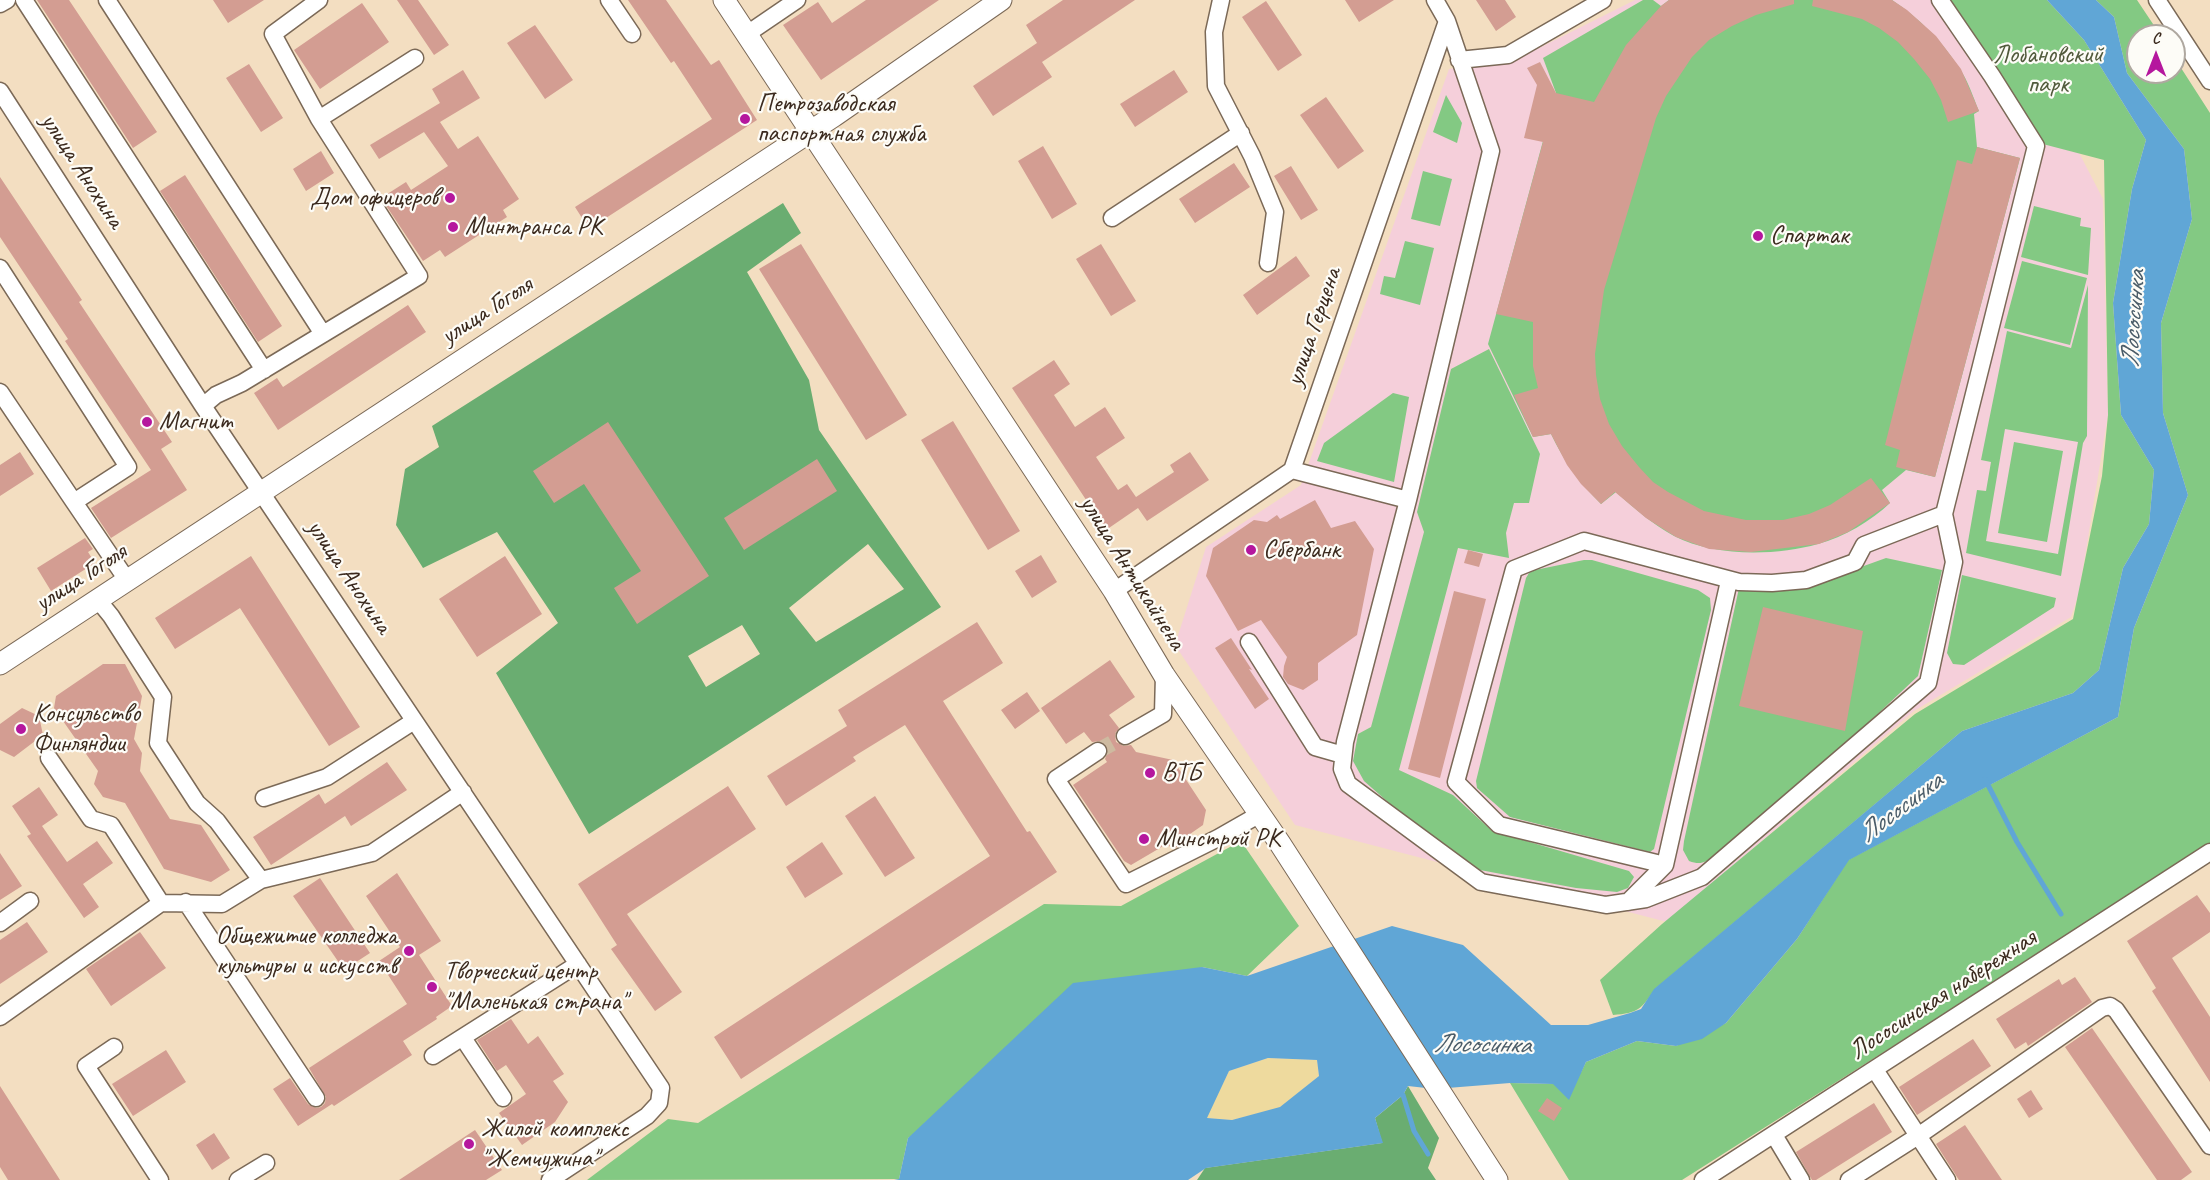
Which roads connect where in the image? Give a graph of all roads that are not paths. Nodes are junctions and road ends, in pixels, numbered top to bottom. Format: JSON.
{"nodes":[{"id":1,"x":7,"y":0,"type":"edge"},
{"id":2,"x":24,"y":0,"type":"edge"},
{"id":3,"x":106,"y":0,"type":"edge"},
{"id":4,"x":319,"y":0,"type":"edge"},
{"id":5,"x":609,"y":0,"type":"edge"},
{"id":6,"x":724,"y":0,"type":"edge"},
{"id":7,"x":797,"y":0,"type":"edge"},
{"id":8,"x":1221,"y":0,"type":"edge"},
{"id":9,"x":1435,"y":0,"type":"edge"},
{"id":10,"x":1603,"y":0,"type":"edge"},
{"id":11,"x":1940,"y":0,"type":"edge"},
{"id":12,"x":2157,"y":0,"type":"edge"},
{"id":13,"x":997,"y":1,"type":"edge"},
{"id":14,"x":0,"y":4,"type":"edge"},
{"id":15,"x":1447,"y":21,"type":"junction"},
{"id":16,"x":632,"y":34,"type":"dead end"},
{"id":17,"x":747,"y":34,"type":"junction"},
{"id":18,"x":415,"y":58,"type":"dead end"},
{"id":19,"x":1460,"y":60,"type":"junction"},
{"id":20,"x":2210,"y":81,"type":"edge"},
{"id":21,"x":0,"y":91,"type":"edge"},
{"id":22,"x":319,"y":119,"type":"junction"},
{"id":23,"x":811,"y":131,"type":"junction"},
{"id":24,"x":1240,"y":133,"type":"junction"},
{"id":25,"x":1112,"y":219,"type":"dead end"},
{"id":26,"x":1268,"y":263,"type":"dead end"},
{"id":27,"x":0,"y":268,"type":"edge"},
{"id":28,"x":323,"y":334,"type":"junction"},
{"id":29,"x":264,"y":370,"type":"junction"},
{"id":30,"x":0,"y":392,"type":"edge"},
{"id":31,"x":203,"y":406,"type":"junction"},
{"id":32,"x":1292,"y":470,"type":"junction"},
{"id":33,"x":261,"y":492,"type":"junction"},
{"id":34,"x":1408,"y":500,"type":"junction"},
{"id":35,"x":74,"y":502,"type":"junction"},
{"id":36,"x":1944,"y":514,"type":"junction"},
{"id":37,"x":127,"y":580,"type":"junction"},
{"id":38,"x":1730,"y":581,"type":"junction"},
{"id":39,"x":1114,"y":591,"type":"junction"},
{"id":40,"x":98,"y":600,"type":"junction"},
{"id":41,"x":1250,"y":642,"type":"dead end"},
{"id":42,"x":0,"y":664,"type":"edge"},
{"id":43,"x":1164,"y":675,"type":"junction"},
{"id":44,"x":414,"y":721,"type":"junction"},
{"id":45,"x":1125,"y":736,"type":"tunnel mouth"},
{"id":46,"x":1098,"y":751,"type":"tunnel mouth"},
{"id":47,"x":1343,"y":755,"type":"junction"},
{"id":48,"x":49,"y":759,"type":"dead end"},
{"id":49,"x":463,"y":792,"type":"junction"},
{"id":50,"x":264,"y":798,"type":"dead end"},
{"id":51,"x":1260,"y":813,"type":"junction"},
{"id":52,"x":2210,"y":852,"type":"edge"},
{"id":53,"x":1665,"y":865,"type":"junction"},
{"id":54,"x":261,"y":880,"type":"junction"},
{"id":55,"x":30,"y":901,"type":"dead end"},
{"id":56,"x":186,"y":902,"type":"junction"},
{"id":57,"x":161,"y":903,"type":"junction"},
{"id":58,"x":1628,"y":903,"type":"junction"},
{"id":59,"x":0,"y":923,"type":"edge"},
{"id":60,"x":578,"y":964,"type":"junction"},
{"id":61,"x":0,"y":1017,"type":"edge"},
{"id":62,"x":463,"y":1038,"type":"junction"},
{"id":63,"x":114,"y":1047,"type":"dead end"},
{"id":64,"x":433,"y":1056,"type":"dead end"},
{"id":65,"x":1875,"y":1070,"type":"junction"},
{"id":66,"x":315,"y":1098,"type":"dead end"},
{"id":67,"x":503,"y":1098,"type":"dead end"},
{"id":68,"x":1774,"y":1135,"type":"junction"},
{"id":69,"x":1918,"y":1136,"type":"junction"},
{"id":70,"x":2210,"y":1146,"type":"edge"},
{"id":71,"x":266,"y":1162,"type":"dead end"},
{"id":72,"x":1495,"y":1178,"type":"edge"},
{"id":73,"x":160,"y":1180,"type":"edge"},
{"id":74,"x":238,"y":1180,"type":"edge"},
{"id":75,"x":550,"y":1180,"type":"edge"},
{"id":76,"x":1703,"y":1180,"type":"edge"},
{"id":77,"x":1801,"y":1180,"type":"edge"},
{"id":78,"x":1849,"y":1180,"type":"edge"},
{"id":79,"x":1947,"y":1180,"type":"edge"}],
"edges":[{"from":1,"to":14,"type":"street"},
{"from":2,"to":29,"type":"street"},
{"from":3,"to":28,"type":"street"},
{"from":4,"to":22,"type":"street"},
{"from":5,"to":16,"type":"street"},
{"from":6,"to":17,"type":"main road","name":"улица Антикайнена"},
{"from":7,"to":17,"type":"street"},
{"from":8,"to":24,"type":"street"},
{"from":9,"to":15,"type":"street"},
{"from":10,"to":19,"type":"street"},
{"from":11,"to":36,"type":"street"},
{"from":12,"to":20,"type":"street"},
{"from":13,"to":23,"type":"main road","name":"улица Гоголя"},
{"from":15,"to":19,"type":"street"},
{"from":15,"to":32,"type":"street","name":"улица Герцена"},
{"from":17,"to":23,"type":"main road","name":"улица Антикайнена"},
{"from":18,"to":22,"type":"street"},
{"from":19,"to":34,"type":"street"},
{"from":21,"to":31,"type":"street","name":"улица Анохина"},
{"from":22,"to":28,"type":"street"},
{"from":23,"to":33,"type":"main road","name":"улица Гоголя"},
{"from":23,"to":39,"type":"main road","name":"улица Антикайнена"},
{"from":24,"to":25,"type":"street"},
{"from":24,"to":26,"type":"street"},
{"from":27,"to":35,"type":"street"},
{"from":28,"to":29,"type":"street"},
{"from":29,"to":31,"type":"street"},
{"from":30,"to":35,"type":"street"},
{"from":31,"to":33,"type":"street","name":"улица Анохина"},
{"from":32,"to":34,"type":"street"},
{"from":32,"to":39,"type":"street"},
{"from":33,"to":37,"type":"main road","name":"улица Гоголя"},
{"from":33,"to":44,"type":"street","name":"улица Анохина"},
{"from":34,"to":47,"type":"street"},
{"from":35,"to":37,"type":"street"},
{"from":36,"to":38,"type":"street"},
{"from":36,"to":58,"type":"street"},
{"from":37,"to":40,"type":"main road","name":"улица Гоголя"},
{"from":38,"to":53,"type":"street"},
{"from":38,"to":53,"type":"street"},
{"from":39,"to":43,"type":"main road","name":"улица Антикайнена"},
{"from":40,"to":42,"type":"main road","name":"улица Гоголя"},
{"from":40,"to":54,"type":"street"},
{"from":41,"to":47,"type":"street"},
{"from":43,"to":45,"type":"street"},
{"from":43,"to":51,"type":"main road","name":"улица Антикайнена"},
{"from":44,"to":49,"type":"street","name":"улица Анохина"},
{"from":44,"to":50,"type":"street"},
{"from":46,"to":51,"type":"street"},
{"from":47,"to":58,"type":"street"},
{"from":48,"to":57,"type":"street"},
{"from":49,"to":54,"type":"street"},
{"from":49,"to":60,"type":"street","name":"улица Анохина"},
{"from":51,"to":72,"type":"main road","name":"улица Антикайнена"},
{"from":52,"to":65,"type":"street","name":"Лососинская набережная"},
{"from":53,"to":58,"type":"street"},
{"from":54,"to":56,"type":"street"},
{"from":55,"to":59,"type":"street"},
{"from":56,"to":57,"type":"street"},
{"from":56,"to":66,"type":"street"},
{"from":57,"to":61,"type":"street"},
{"from":60,"to":62,"type":"street"},
{"from":60,"to":75,"type":"street","name":"улица Анохина"},
{"from":62,"to":64,"type":"street"},
{"from":62,"to":67,"type":"street"},
{"from":63,"to":73,"type":"street"},
{"from":65,"to":68,"type":"street","name":"Лососинская набережная"},
{"from":65,"to":69,"type":"street"},
{"from":68,"to":76,"type":"street","name":"Лососинская набережная"},
{"from":68,"to":77,"type":"street"},
{"from":69,"to":70,"type":"street"},
{"from":69,"to":78,"type":"street"},
{"from":69,"to":79,"type":"street"},
{"from":71,"to":74,"type":"street"}]}
